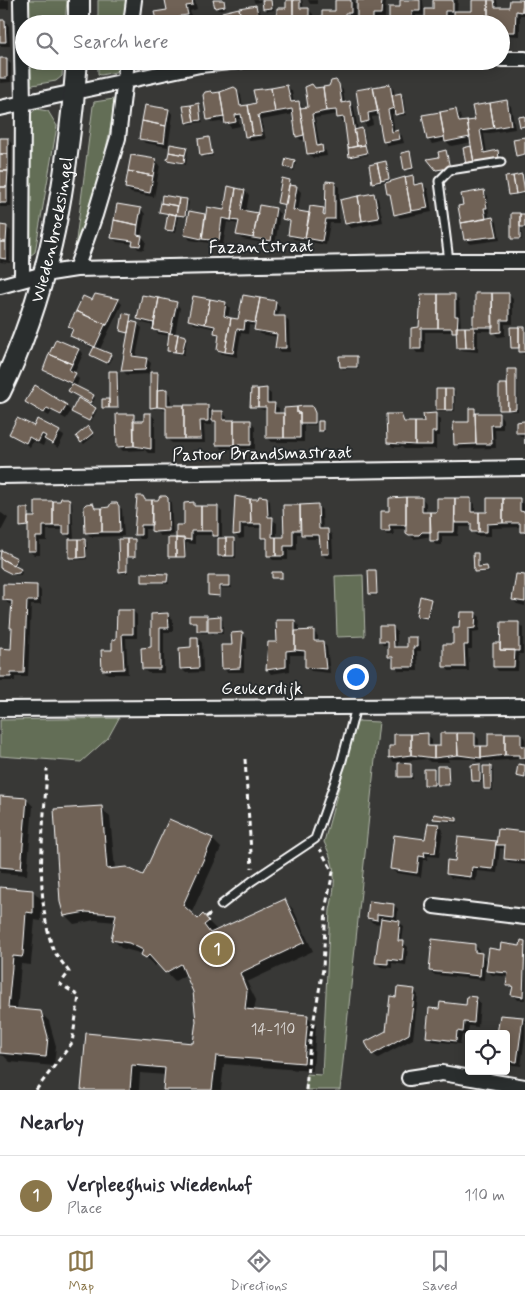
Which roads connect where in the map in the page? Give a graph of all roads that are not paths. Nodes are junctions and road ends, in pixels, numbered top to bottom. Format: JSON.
{"nodes":[{"id":1,"x":21,"y":0,"type":"edge"},
{"id":2,"x":79,"y":0,"type":"edge"},
{"id":3,"x":134,"y":0,"type":"edge"},
{"id":4,"x":21,"y":15,"type":"edge"},
{"id":5,"x":79,"y":15,"type":"edge"},
{"id":6,"x":132,"y":15,"type":"edge"},
{"id":7,"x":510,"y":60,"type":"edge"},
{"id":8,"x":525,"y":60,"type":"edge"},
{"id":9,"x":22,"y":70,"type":"edge"},
{"id":10,"x":76,"y":70,"type":"edge"},
{"id":11,"x":125,"y":70,"type":"edge"},
{"id":12,"x":178,"y":70,"type":"edge"},
{"id":13,"x":124,"y":82,"type":"junction"},
{"id":14,"x":74,"y":92,"type":"junction"},
{"id":15,"x":23,"y":103,"type":"junction"},
{"id":16,"x":0,"y":108,"type":"edge"},
{"id":17,"x":501,"y":162,"type":"dead end"},
{"id":18,"x":449,"y":261,"type":"junction"},
{"id":19,"x":525,"y":261,"type":"edge"},
{"id":20,"x":76,"y":270,"type":"junction"},
{"id":21,"x":44,"y":274,"type":"junction"},
{"id":22,"x":22,"y":280,"type":"junction"},
{"id":23,"x":0,"y":286,"type":"edge"},
{"id":24,"x":0,"y":392,"type":"edge"},
{"id":25,"x":525,"y":468,"type":"edge"},
{"id":26,"x":0,"y":476,"type":"edge"},
{"id":27,"x":525,"y":706,"type":"edge"},
{"id":28,"x":356,"y":707,"type":"junction"},
{"id":29,"x":0,"y":709,"type":"edge"},
{"id":30,"x":221,"y":905,"type":"dead end"},
{"id":31,"x":434,"y":906,"type":"dead end"},
{"id":32,"x":525,"y":917,"type":"edge"},
{"id":33,"x":409,"y":1078,"type":"dead end"},
{"id":34,"x":525,"y":1087,"type":"edge"}],
"edges":[{"from":1,"to":4,"type":"street","name":"Wiedenbroeksingel"},
{"from":2,"to":5,"type":"street"},
{"from":3,"to":6,"type":"street"},
{"from":7,"to":8,"type":"street"},
{"from":9,"to":15,"type":"street","name":"Wiedenbroeksingel"},
{"from":10,"to":14,"type":"street","name":"Wiedenbroeksingel"},
{"from":11,"to":13,"type":"street","name":"Wiedenbroeksingel"},
{"from":12,"to":13,"type":"street"},
{"from":13,"to":14,"type":"street"},
{"from":13,"to":20,"type":"street","name":"Wiedenbroeksingel"},
{"from":14,"to":15,"type":"street"},
{"from":14,"to":21,"type":"street","name":"Wiedenbroeksingel"},
{"from":15,"to":16,"type":"street"},
{"from":15,"to":22,"type":"street","name":"Wiedenbroeksingel"},
{"from":17,"to":18,"type":"lane"},
{"from":18,"to":19,"type":"street","name":"Fazantstraat"},
{"from":18,"to":20,"type":"street","name":"Fazantstraat"},
{"from":20,"to":21,"type":"street","name":"Fazantstraat"},
{"from":21,"to":22,"type":"street","name":"Fazantstraat"},
{"from":21,"to":24,"type":"street","name":"Wiedenbroeksingel"},
{"from":22,"to":23,"type":"street","name":"Fazantstraat"},
{"from":25,"to":26,"type":"street","name":"Pastoor Brandsmastraat"},
{"from":27,"to":28,"type":"street","name":"Geukerdijk"},
{"from":28,"to":29,"type":"street","name":"Geukerdijk"},
{"from":28,"to":30,"type":"lane"},
{"from":31,"to":32,"type":"street"},
{"from":33,"to":34,"type":"street"}]}
